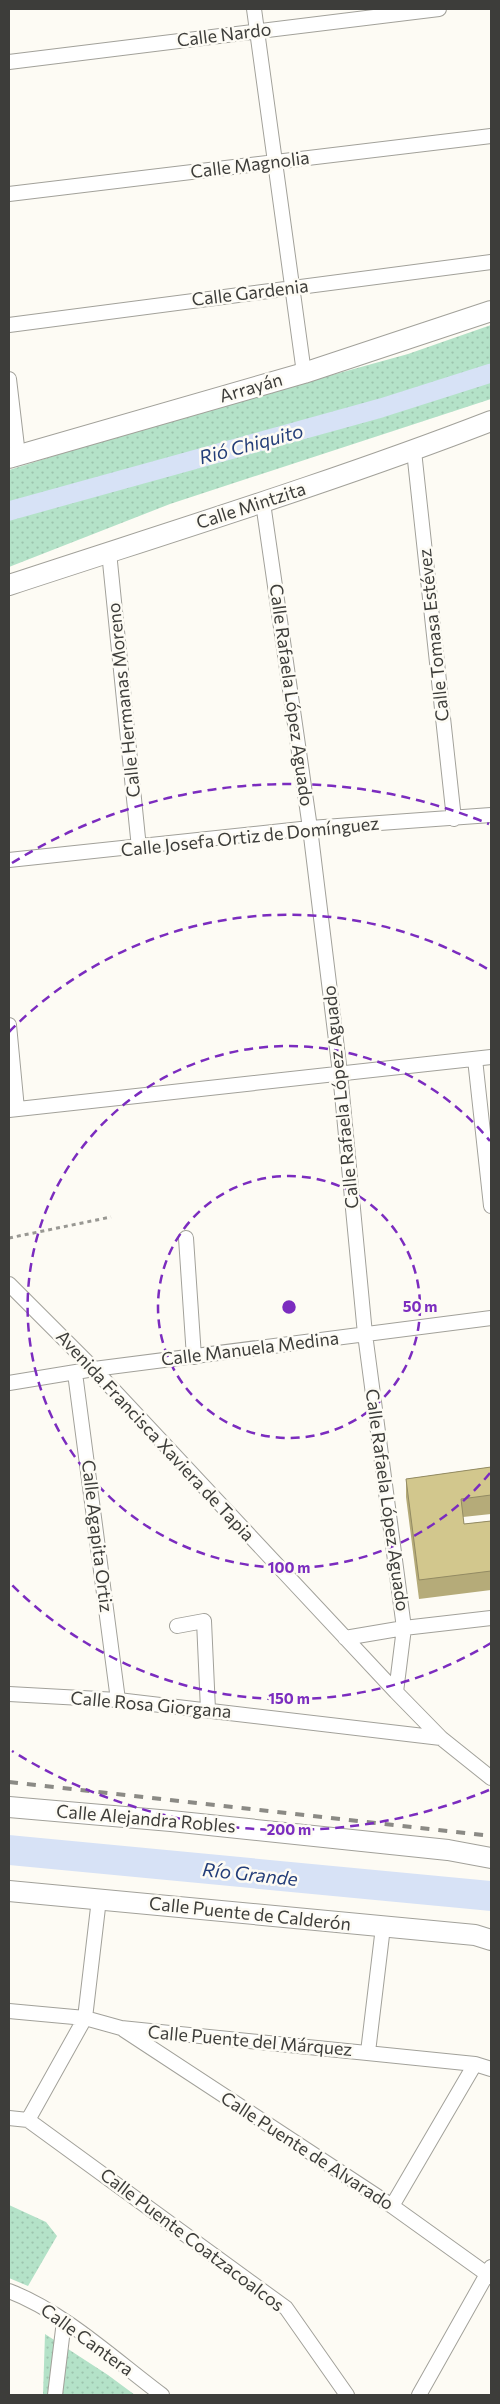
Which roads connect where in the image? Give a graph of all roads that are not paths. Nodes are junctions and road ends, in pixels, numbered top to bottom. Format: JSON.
{"nodes":[{"id":1,"x":254,"y":9,"type":"edge"},
{"id":2,"x":439,"y":9,"type":"edge"},
{"id":3,"x":257,"y":31,"type":"junction"},
{"id":4,"x":9,"y":62,"type":"edge"},
{"id":5,"x":491,"y":136,"type":"edge"},
{"id":6,"x":275,"y":161,"type":"junction"},
{"id":7,"x":9,"y":194,"type":"edge"},
{"id":8,"x":491,"y":262,"type":"edge"},
{"id":9,"x":292,"y":287,"type":"junction"},
{"id":10,"x":491,"y":311,"type":"edge"},
{"id":11,"x":9,"y":324,"type":"edge"},
{"id":12,"x":304,"y":373,"type":"junction"},
{"id":13,"x":9,"y":379,"type":"edge"},
{"id":14,"x":491,"y":421,"type":"edge"},
{"id":15,"x":414,"y":450,"type":"junction"},
{"id":16,"x":13,"y":456,"type":"edge"},
{"id":17,"x":263,"y":503,"type":"junction"},
{"id":18,"x":108,"y":552,"type":"junction"},
{"id":19,"x":9,"y":585,"type":"edge"},
{"id":20,"x":491,"y":815,"type":"edge"},
{"id":21,"x":454,"y":819,"type":"junction"},
{"id":22,"x":310,"y":828,"type":"junction"},
{"id":23,"x":139,"y":848,"type":"junction"},
{"id":24,"x":9,"y":860,"type":"edge"},
{"id":25,"x":9,"y":1025,"type":"edge"},
{"id":26,"x":491,"y":1057,"type":"edge"},
{"id":27,"x":475,"y":1059,"type":"junction"},
{"id":28,"x":340,"y":1073,"type":"junction"},
{"id":29,"x":13,"y":1109,"type":"edge"},
{"id":30,"x":491,"y":1206,"type":"edge"},
{"id":31,"x":186,"y":1238,"type":"dead end"},
{"id":32,"x":9,"y":1284,"type":"edge"},
{"id":33,"x":491,"y":1318,"type":"edge"},
{"id":34,"x":365,"y":1334,"type":"junction"},
{"id":35,"x":194,"y":1357,"type":"junction"},
{"id":36,"x":94,"y":1369,"type":"junction"},
{"id":37,"x":75,"y":1372,"type":"junction"},
{"id":38,"x":9,"y":1383,"type":"edge"},
{"id":39,"x":491,"y":1618,"type":"edge"},
{"id":40,"x":177,"y":1626,"type":"dead end"},
{"id":41,"x":404,"y":1628,"type":"junction"},
{"id":42,"x":345,"y":1638,"type":"junction"},
{"id":43,"x":396,"y":1692,"type":"junction"},
{"id":44,"x":9,"y":1694,"type":"edge"},
{"id":45,"x":118,"y":1700,"type":"junction"},
{"id":46,"x":208,"y":1710,"type":"junction"},
{"id":47,"x":442,"y":1738,"type":"junction"},
{"id":48,"x":491,"y":1778,"type":"edge"},
{"id":49,"x":9,"y":1807,"type":"edge"},
{"id":50,"x":491,"y":1858,"type":"edge"},
{"id":51,"x":9,"y":1891,"type":"edge"},
{"id":52,"x":100,"y":1899,"type":"junction"},
{"id":53,"x":383,"y":1927,"type":"junction"},
{"id":54,"x":491,"y":1940,"type":"edge"},
{"id":55,"x":9,"y":2011,"type":"edge"},
{"id":56,"x":85,"y":2018,"type":"junction"},
{"id":57,"x":121,"y":2028,"type":"junction"},
{"id":58,"x":368,"y":2052,"type":"junction"},
{"id":59,"x":475,"y":2064,"type":"junction"},
{"id":60,"x":491,"y":2069,"type":"edge"},
{"id":61,"x":9,"y":2118,"type":"edge"},
{"id":62,"x":28,"y":2120,"type":"junction"},
{"id":63,"x":392,"y":2206,"type":"junction"},
{"id":64,"x":490,"y":2272,"type":"edge"},
{"id":65,"x":9,"y":2292,"type":"edge"},
{"id":66,"x":64,"y":2321,"type":"junction"},
{"id":67,"x":55,"y":2395,"type":"edge"},
{"id":68,"x":162,"y":2395,"type":"edge"},
{"id":69,"x":347,"y":2395,"type":"edge"},
{"id":70,"x":419,"y":2395,"type":"edge"}],
"edges":[{"from":1,"to":3,"type":"street"},
{"from":2,"to":3,"type":"street","name":"Calle Nardo"},
{"from":3,"to":4,"type":"street","name":"Calle Nardo"},
{"from":3,"to":6,"type":"street"},
{"from":5,"to":6,"type":"street","name":"Calle Magnolia"},
{"from":6,"to":7,"type":"street","name":"Calle Magnolia"},
{"from":6,"to":9,"type":"street"},
{"from":8,"to":9,"type":"street","name":"Calle Gardenia"},
{"from":9,"to":11,"type":"street","name":"Calle Gardenia"},
{"from":9,"to":12,"type":"street"},
{"from":10,"to":12,"type":"street","name":"Arrayán"},
{"from":12,"to":16,"type":"street","name":"Arrayán"},
{"from":13,"to":16,"type":"street"},
{"from":14,"to":15,"type":"street","name":"Calle Mintzita"},
{"from":15,"to":17,"type":"street","name":"Calle Mintzita"},
{"from":15,"to":21,"type":"street","name":"Calle Tomasa Estévez"},
{"from":17,"to":18,"type":"street","name":"Calle Mintzita"},
{"from":17,"to":22,"type":"street","name":"Calle Rafaela López Aguado"},
{"from":18,"to":19,"type":"street","name":"Calle Mintzita"},
{"from":18,"to":23,"type":"street","name":"Calle Hermanas Moreno"},
{"from":20,"to":21,"type":"street","name":"Calle Josefa Ortiz de Domínguez"},
{"from":21,"to":22,"type":"street","name":"Calle Josefa Ortiz de Domínguez"},
{"from":22,"to":23,"type":"street","name":"Calle Josefa Ortiz de Domínguez"},
{"from":22,"to":28,"type":"street","name":"Calle Rafaela López Aguado"},
{"from":23,"to":24,"type":"street","name":"Calle Josefa Ortiz de Domínguez"},
{"from":25,"to":29,"type":"street"},
{"from":26,"to":27,"type":"street"},
{"from":27,"to":28,"type":"street"},
{"from":27,"to":30,"type":"street"},
{"from":28,"to":29,"type":"street"},
{"from":28,"to":34,"type":"street","name":"Calle Rafaela López Aguado"},
{"from":31,"to":35,"type":"street"},
{"from":32,"to":36,"type":"street","name":"Avenida Francisca Xaviera de Tapia"},
{"from":33,"to":34,"type":"street","name":"Calle Manuela Medina"},
{"from":34,"to":35,"type":"street","name":"Calle Manuela Medina"},
{"from":34,"to":41,"type":"street","name":"Calle Rafaela López Aguado"},
{"from":35,"to":36,"type":"street","name":"Calle Manuela Medina"},
{"from":36,"to":37,"type":"street","name":"Calle Manuela Medina"},
{"from":36,"to":42,"type":"street","name":"Avenida Francisca Xaviera de Tapia"},
{"from":37,"to":38,"type":"street","name":"Calle Manuela Medina"},
{"from":37,"to":45,"type":"street","name":"Calle Agapita Ortiz"},
{"from":39,"to":41,"type":"street"},
{"from":40,"to":46,"type":"street"},
{"from":41,"to":42,"type":"street"},
{"from":41,"to":43,"type":"street","name":"Calle Rafaela López Aguado"},
{"from":42,"to":43,"type":"street","name":"Avenida Francisca Xaviera de Tapia"},
{"from":43,"to":47,"type":"street","name":"Avenida Francisca Xaviera de Tapia"},
{"from":44,"to":45,"type":"street","name":"Calle Rosa Giorgana"},
{"from":45,"to":46,"type":"street","name":"Calle Rosa Giorgana"},
{"from":46,"to":47,"type":"street","name":"Calle Rosa Giorgana"},
{"from":47,"to":48,"type":"street","name":"Avenida Francisca Xaviera de Tapia"},
{"from":49,"to":50,"type":"street","name":"Calle Alejandra Robles"},
{"from":51,"to":52,"type":"street","name":"Calle Puente de Calderón"},
{"from":52,"to":53,"type":"street","name":"Calle Puente de Calderón"},
{"from":52,"to":56,"type":"street"},
{"from":53,"to":54,"type":"street","name":"Calle Puente de Calderón"},
{"from":53,"to":58,"type":"street"},
{"from":55,"to":56,"type":"street","name":"Calle Puente del Márquez"},
{"from":56,"to":57,"type":"street","name":"Calle Puente del Márquez"},
{"from":56,"to":62,"type":"street"},
{"from":57,"to":58,"type":"street","name":"Calle Puente del Márquez"},
{"from":57,"to":63,"type":"street","name":"Calle Puente de Alvarado"},
{"from":58,"to":59,"type":"street","name":"Calle Puente del Márquez"},
{"from":59,"to":60,"type":"street","name":"Calle Puente del Márquez"},
{"from":59,"to":63,"type":"street"},
{"from":61,"to":62,"type":"street"},
{"from":62,"to":69,"type":"street","name":"Calle Puente Coatzacoalcos"},
{"from":63,"to":64,"type":"street","name":"Calle Puente de Alvarado"},
{"from":64,"to":70,"type":"street"},
{"from":65,"to":66,"type":"street","name":"Calle Cantera"},
{"from":66,"to":67,"type":"street"},
{"from":66,"to":68,"type":"street","name":"Calle Cantera"}]}
